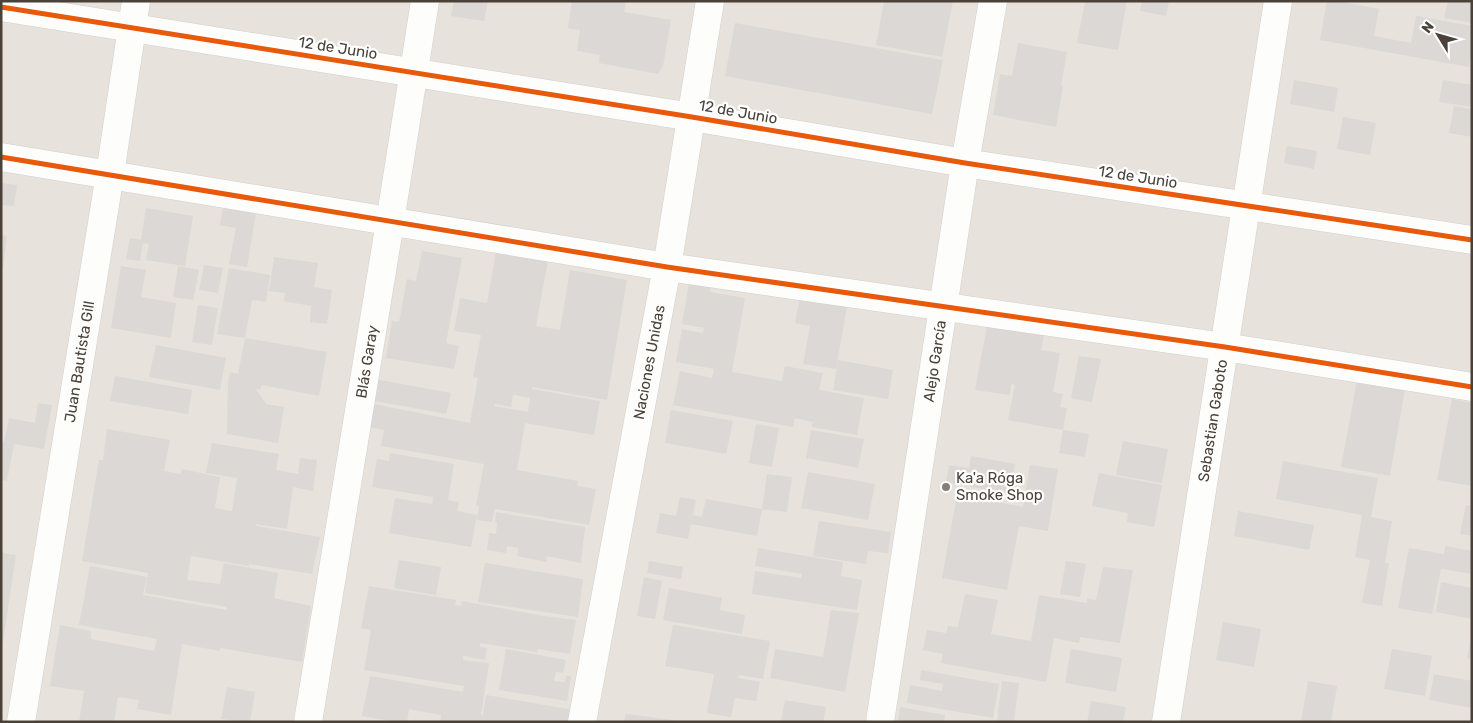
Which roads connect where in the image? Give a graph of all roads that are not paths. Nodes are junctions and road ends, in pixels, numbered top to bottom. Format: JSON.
{"nodes":[{"id":1,"x":136,"y":1,"type":"edge"},
{"id":2,"x":425,"y":1,"type":"edge"},
{"id":3,"x":710,"y":1,"type":"edge"},
{"id":4,"x":993,"y":1,"type":"edge"},
{"id":5,"x":1278,"y":1,"type":"edge"},
{"id":6,"x":1,"y":7,"type":"edge"},
{"id":7,"x":132,"y":28,"type":"junction"},
{"id":8,"x":414,"y":73,"type":"junction"},
{"id":9,"x":692,"y":117,"type":"junction"},
{"id":10,"x":1,"y":158,"type":"edge"},
{"id":11,"x":965,"y":163,"type":"junction"},
{"id":12,"x":110,"y":174,"type":"junction"},
{"id":13,"x":1247,"y":206,"type":"junction"},
{"id":14,"x":390,"y":222,"type":"junction"},
{"id":15,"x":1472,"y":240,"type":"edge"},
{"id":16,"x":667,"y":266,"type":"junction"},
{"id":17,"x":943,"y":306,"type":"junction"},
{"id":18,"x":1225,"y":347,"type":"junction"},
{"id":19,"x":1472,"y":386,"type":"edge"},
{"id":20,"x":21,"y":722,"type":"edge"},
{"id":21,"x":308,"y":722,"type":"edge"},
{"id":22,"x":582,"y":722,"type":"edge"},
{"id":23,"x":880,"y":722,"type":"edge"},
{"id":24,"x":1166,"y":722,"type":"edge"}],
"edges":[{"from":1,"to":7,"type":"street","name":"Juan Bautista Gill"},
{"from":2,"to":8,"type":"street","name":"Blás Garay"},
{"from":3,"to":9,"type":"street","name":"Naciones Unidas"},
{"from":4,"to":11,"type":"street","name":"Alejo García"},
{"from":5,"to":13,"type":"street","name":"Sebastian Gaboto"},
{"from":6,"to":7,"type":"street","name":"12 de Junio"},
{"from":7,"to":8,"type":"street","name":"12 de Junio"},
{"from":7,"to":12,"type":"street","name":"Juan Bautista Gill"},
{"from":8,"to":9,"type":"street","name":"12 de Junio"},
{"from":8,"to":14,"type":"street","name":"Blás Garay"},
{"from":9,"to":11,"type":"street","name":"12 de Junio"},
{"from":9,"to":16,"type":"street","name":"Naciones Unidas"},
{"from":10,"to":12,"type":"street"},
{"from":11,"to":13,"type":"street","name":"12 de Junio"},
{"from":11,"to":17,"type":"street","name":"Alejo García"},
{"from":12,"to":14,"type":"street"},
{"from":12,"to":20,"type":"street","name":"Juan Bautista Gill"},
{"from":13,"to":15,"type":"street","name":"12 de Junio"},
{"from":13,"to":18,"type":"street","name":"Sebastian Gaboto"},
{"from":14,"to":16,"type":"street"},
{"from":14,"to":21,"type":"street","name":"Blás Garay"},
{"from":16,"to":17,"type":"street"},
{"from":16,"to":22,"type":"street","name":"Naciones Unidas"},
{"from":17,"to":18,"type":"street"},
{"from":17,"to":23,"type":"street","name":"Alejo García"},
{"from":18,"to":19,"type":"street"},
{"from":18,"to":24,"type":"street","name":"Sebastian Gaboto"}]}
